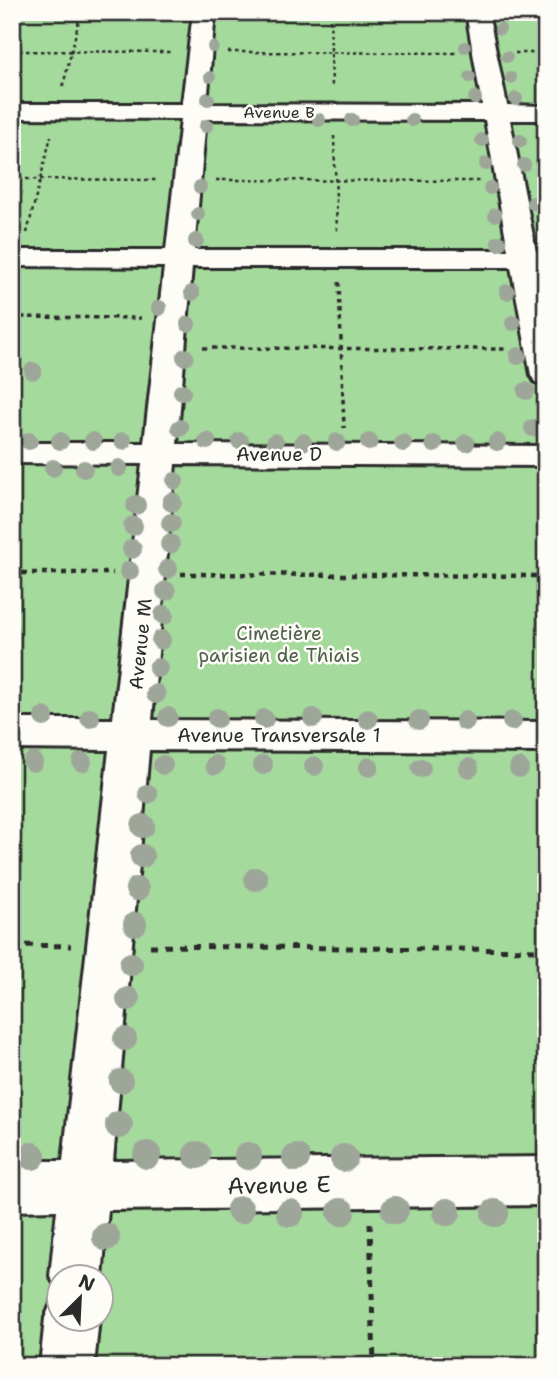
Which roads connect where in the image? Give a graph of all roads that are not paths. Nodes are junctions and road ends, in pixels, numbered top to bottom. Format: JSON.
{"nodes":[{"id":1,"x":204,"y":12,"type":"edge"},
{"id":2,"x":477,"y":12,"type":"edge"},
{"id":3,"x":12,"y":111,"type":"edge"},
{"id":4,"x":194,"y":112,"type":"junction"},
{"id":5,"x":496,"y":113,"type":"junction"},
{"id":6,"x":546,"y":113,"type":"edge"},
{"id":7,"x":12,"y":258,"type":"edge"},
{"id":8,"x":179,"y":258,"type":"junction"},
{"id":9,"x":535,"y":259,"type":"edge"},
{"id":10,"x":546,"y":375,"type":"edge"},
{"id":11,"x":12,"y":453,"type":"edge"},
{"id":12,"x":160,"y":453,"type":"junction"},
{"id":13,"x":546,"y":456,"type":"edge"},
{"id":14,"x":12,"y":734,"type":"edge"},
{"id":15,"x":131,"y":734,"type":"junction"},
{"id":16,"x":546,"y":737,"type":"edge"},
{"id":17,"x":546,"y":1181,"type":"edge"},
{"id":18,"x":12,"y":1186,"type":"edge"},
{"id":19,"x":85,"y":1187,"type":"junction"},
{"id":20,"x":77,"y":1262,"type":"edge"},
{"id":21,"x":71,"y":1332,"type":"edge"},
{"id":22,"x":67,"y":1366,"type":"edge"}],
"edges":[{"from":1,"to":4,"type":"lane","name":"Avenue M"},
{"from":2,"to":5,"type":"lane"},
{"from":3,"to":4,"type":"lane","name":"Avenue B"},
{"from":4,"to":5,"type":"lane","name":"Avenue B"},
{"from":4,"to":8,"type":"lane","name":"Avenue M"},
{"from":5,"to":6,"type":"lane","name":"Avenue B"},
{"from":5,"to":9,"type":"lane"},
{"from":7,"to":8,"type":"lane"},
{"from":8,"to":9,"type":"lane"},
{"from":8,"to":12,"type":"lane","name":"Avenue M"},
{"from":9,"to":10,"type":"lane"},
{"from":11,"to":12,"type":"lane","name":"Avenue D"},
{"from":12,"to":13,"type":"lane","name":"Avenue D"},
{"from":12,"to":15,"type":"lane","name":"Avenue M"},
{"from":14,"to":15,"type":"lane","name":"Avenue Transversale 1"},
{"from":15,"to":16,"type":"lane","name":"Avenue Transversale 1"},
{"from":15,"to":19,"type":"lane","name":"Avenue M"},
{"from":17,"to":19,"type":"lane","name":"Avenue E"},
{"from":18,"to":19,"type":"lane","name":"Avenue E"},
{"from":19,"to":20,"type":"lane","name":"Avenue M"},
{"from":21,"to":22,"type":"lane"}]}
